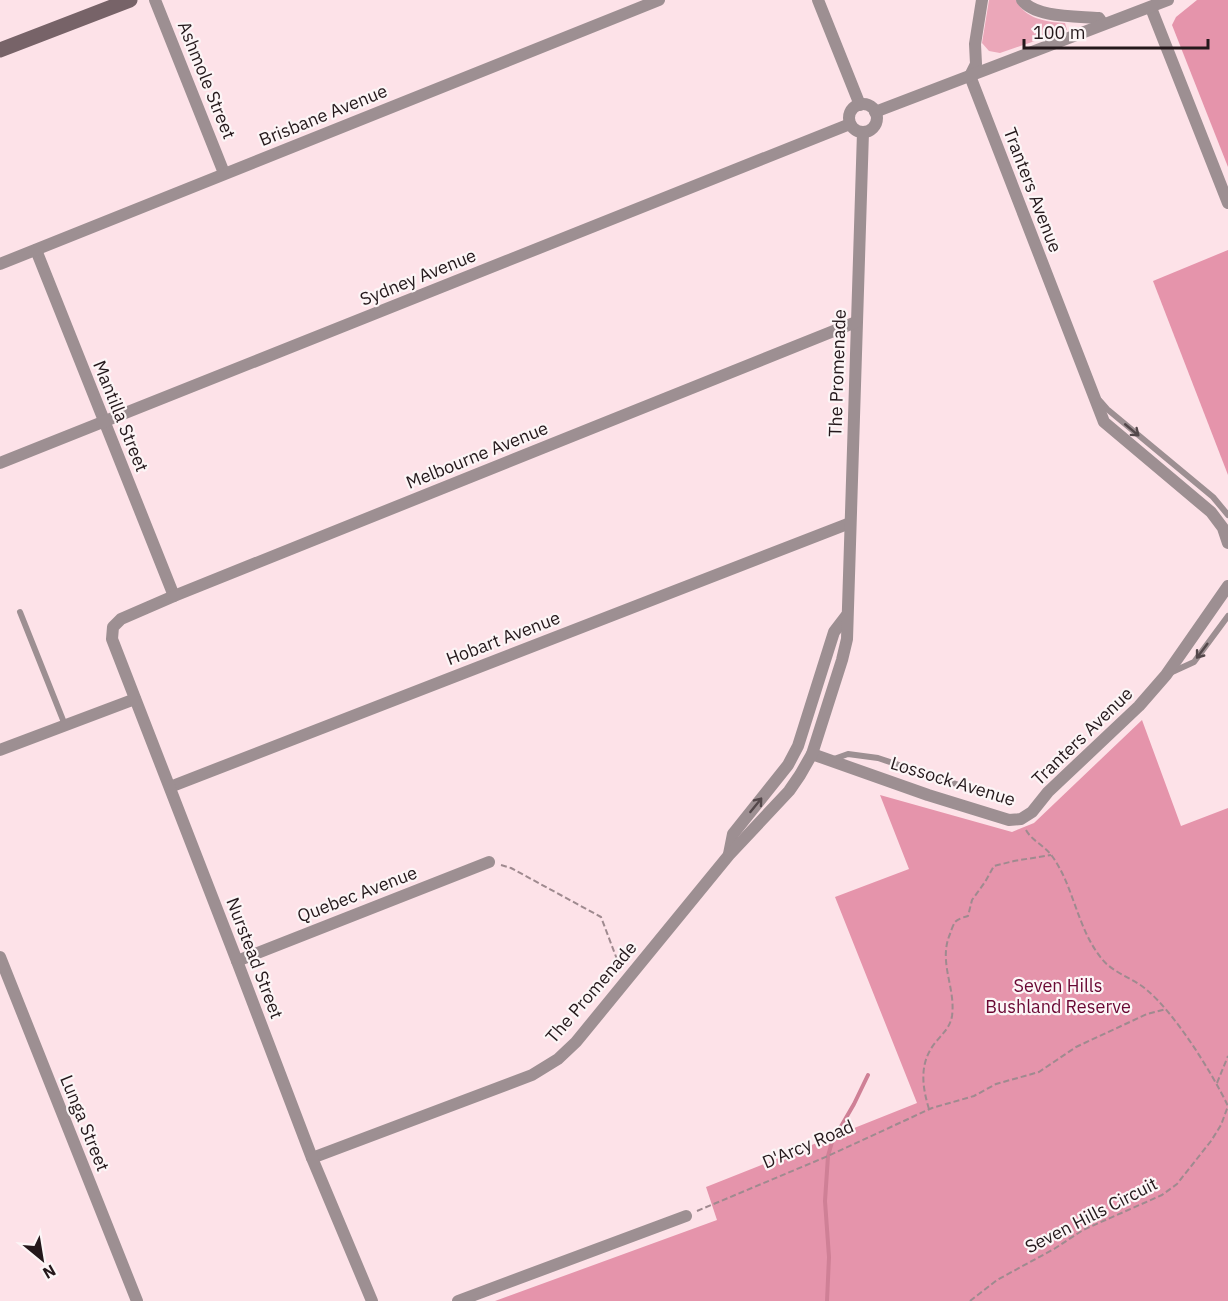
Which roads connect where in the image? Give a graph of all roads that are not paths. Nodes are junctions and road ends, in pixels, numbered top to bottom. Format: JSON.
{"nodes":[{"id":1,"x":130,"y":0,"type":"edge"},
{"id":2,"x":155,"y":0,"type":"edge"},
{"id":3,"x":659,"y":0,"type":"edge"},
{"id":4,"x":818,"y":0,"type":"edge"},
{"id":5,"x":982,"y":0,"type":"edge"},
{"id":6,"x":1022,"y":0,"type":"edge"},
{"id":7,"x":1168,"y":0,"type":"edge"},
{"id":8,"x":1150,"y":8,"type":"junction"},
{"id":9,"x":1103,"y":24,"type":"junction"},
{"id":10,"x":0,"y":50,"type":"edge"},
{"id":11,"x":970,"y":76,"type":"junction"},
{"id":12,"x":860,"y":105,"type":"junction"},
{"id":13,"x":875,"y":112,"type":"junction"},
{"id":14,"x":850,"y":123,"type":"junction"},
{"id":15,"x":863,"y":132,"type":"junction"},
{"id":16,"x":224,"y":173,"type":"junction"},
{"id":17,"x":1228,"y":203,"type":"edge"},
{"id":18,"x":36,"y":250,"type":"junction"},
{"id":19,"x":0,"y":264,"type":"edge"},
{"id":20,"x":856,"y":322,"type":"junction"},
{"id":21,"x":1091,"y":389,"type":"junction"},
{"id":22,"x":104,"y":422,"type":"junction"},
{"id":23,"x":0,"y":463,"type":"edge"},
{"id":24,"x":1228,"y":515,"type":"edge"},
{"id":25,"x":850,"y":523,"type":"junction"},
{"id":26,"x":1228,"y":543,"type":"edge"},
{"id":27,"x":1228,"y":586,"type":"edge"},
{"id":28,"x":174,"y":596,"type":"junction"},
{"id":29,"x":20,"y":612,"type":"dead end"},
{"id":30,"x":847,"y":615,"type":"junction"},
{"id":31,"x":1228,"y":616,"type":"edge"},
{"id":32,"x":113,"y":627,"type":"joint"},
{"id":33,"x":1166,"y":675,"type":"junction"},
{"id":34,"x":135,"y":699,"type":"junction"},
{"id":35,"x":65,"y":726,"type":"junction"},
{"id":36,"x":0,"y":750,"type":"edge"},
{"id":37,"x":812,"y":754,"type":"junction"},
{"id":38,"x":830,"y":760,"type":"junction"},
{"id":39,"x":170,"y":787,"type":"junction"},
{"id":40,"x":986,"y":794,"type":"dead end"},
{"id":41,"x":1021,"y":819,"type":"joint"},
{"id":42,"x":729,"y":855,"type":"junction"},
{"id":43,"x":489,"y":861,"type":"road end"},
{"id":44,"x":0,"y":957,"type":"edge"},
{"id":45,"x":237,"y":961,"type":"junction"},
{"id":46,"x":312,"y":1158,"type":"junction"},
{"id":47,"x":686,"y":1216,"type":"road end"},
{"id":48,"x":137,"y":1301,"type":"edge"},
{"id":49,"x":372,"y":1301,"type":"edge"},
{"id":50,"x":458,"y":1301,"type":"edge"}],
"edges":[{"from":1,"to":10,"type":"main road"},
{"from":2,"to":16,"type":"street","name":"Ashmole Street"},
{"from":3,"to":16,"type":"street","name":"Brisbane Avenue"},
{"from":4,"to":12,"type":"street"},
{"from":5,"to":11,"type":"street"},
{"from":6,"to":9,"type":"street"},
{"from":7,"to":8,"type":"street"},
{"from":8,"to":9,"type":"street"},
{"from":8,"to":17,"type":"street"},
{"from":9,"to":11,"type":"street"},
{"from":11,"to":13,"type":"street"},
{"from":11,"to":21,"type":"street","name":"Tranters Avenue"},
{"from":12,"to":13,"type":"street"},
{"from":12,"to":14,"type":"street"},
{"from":13,"to":15,"type":"street"},
{"from":14,"to":15,"type":"street"},
{"from":14,"to":22,"type":"street","name":"Sydney Avenue"},
{"from":15,"to":20,"type":"street","name":"The Promenade"},
{"from":16,"to":18,"type":"street","name":"Brisbane Avenue"},
{"from":18,"to":19,"type":"street","name":"Brisbane Avenue"},
{"from":18,"to":22,"type":"street","name":"Mantilla Street"},
{"from":20,"to":25,"type":"street","name":"The Promenade"},
{"from":20,"to":28,"type":"street","name":"Melbourne Avenue"},
{"from":21,"to":24,"type":"lane","name":"Tranters Avenue","one_way":true},
{"from":21,"to":26,"type":"street","name":"Tranters Avenue"},
{"from":22,"to":23,"type":"street","name":"Sydney Avenue"},
{"from":22,"to":28,"type":"street","name":"Mantilla Street"},
{"from":25,"to":30,"type":"street","name":"The Promenade"},
{"from":25,"to":39,"type":"street","name":"Hobart Avenue"},
{"from":27,"to":33,"type":"street","name":"Tranters Avenue"},
{"from":28,"to":32,"type":"street","name":"Melbourne Avenue"},
{"from":29,"to":35,"type":"lane"},
{"from":30,"to":37,"type":"street","name":"The Promenade"},
{"from":42,"to":30,"type":"street","name":"The Promenade","one_way":true},
{"from":31,"to":33,"type":"lane","name":"Tranters Avenue","one_way":true},
{"from":32,"to":34,"type":"street","name":"Nurstead Street"},
{"from":33,"to":41,"type":"street","name":"Tranters Avenue"},
{"from":34,"to":35,"type":"street"},
{"from":34,"to":39,"type":"street","name":"Nurstead Street"},
{"from":35,"to":36,"type":"street"},
{"from":37,"to":38,"type":"street","name":"Lossock Avenue"},
{"from":37,"to":42,"type":"street","name":"The Promenade"},
{"from":38,"to":40,"type":"lane","name":"Lossock Avenue"},
{"from":38,"to":41,"type":"street","name":"Lossock Avenue"},
{"from":39,"to":45,"type":"street","name":"Nurstead Street"},
{"from":42,"to":46,"type":"street","name":"The Promenade"},
{"from":43,"to":45,"type":"street","name":"Quebec Avenue"},
{"from":44,"to":48,"type":"street","name":"Lunga Street"},
{"from":45,"to":46,"type":"street","name":"Nurstead Street"},
{"from":46,"to":49,"type":"street","name":"Nurstead Street"},
{"from":47,"to":50,"type":"street"}]}
